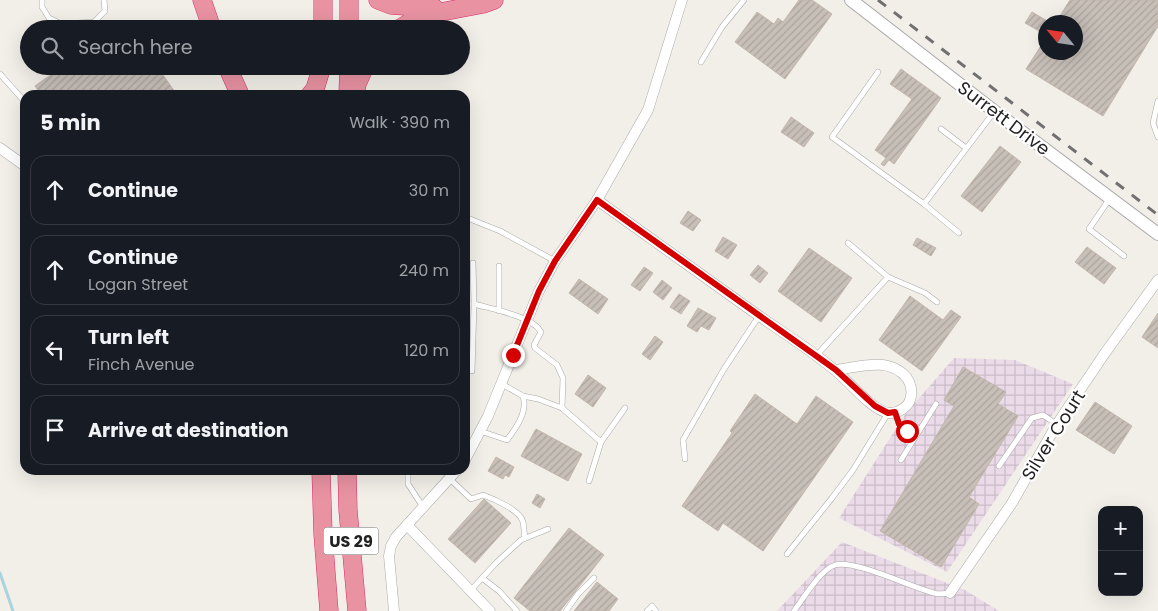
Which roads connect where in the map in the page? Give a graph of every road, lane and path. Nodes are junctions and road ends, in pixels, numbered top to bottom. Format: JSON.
{"nodes":[{"id":1,"x":42,"y":0,"type":"edge"},
{"id":2,"x":104,"y":0,"type":"edge"},
{"id":3,"x":202,"y":0,"type":"edge"},
{"id":4,"x":323,"y":0,"type":"edge"},
{"id":5,"x":350,"y":0,"type":"edge"},
{"id":6,"x":378,"y":0,"type":"edge"},
{"id":7,"x":494,"y":0,"type":"edge"},
{"id":8,"x":682,"y":0,"type":"edge"},
{"id":9,"x":744,"y":0,"type":"edge"},
{"id":10,"x":851,"y":0,"type":"edge"},
{"id":11,"x":454,"y":9,"type":"junction"},
{"id":12,"x":53,"y":20,"type":"edge"},
{"id":13,"x":96,"y":20,"type":"edge"},
{"id":14,"x":209,"y":20,"type":"edge"},
{"id":15,"x":323,"y":20,"type":"edge"},
{"id":16,"x":349,"y":20,"type":"edge"},
{"id":17,"x":414,"y":20,"type":"edge"},
{"id":18,"x":701,"y":62,"type":"dead end"},
{"id":19,"x":878,"y":72,"type":"dead end"},
{"id":20,"x":0,"y":74,"type":"edge"},
{"id":21,"x":232,"y":75,"type":"edge"},
{"id":22,"x":319,"y":75,"type":"edge"},
{"id":23,"x":322,"y":75,"type":"edge"},
{"id":24,"x":349,"y":75,"type":"edge"},
{"id":25,"x":361,"y":75,"type":"edge"},
{"id":26,"x":239,"y":90,"type":"edge"},
{"id":27,"x":314,"y":90,"type":"edge"},
{"id":28,"x":322,"y":90,"type":"edge"},
{"id":29,"x":348,"y":90,"type":"edge"},
{"id":30,"x":356,"y":90,"type":"edge"},
{"id":31,"x":20,"y":96,"type":"edge"},
{"id":32,"x":1158,"y":101,"type":"edge"},
{"id":33,"x":994,"y":111,"type":"junction"},
{"id":34,"x":941,"y":128,"type":"dead end"},
{"id":35,"x":1158,"y":137,"type":"edge"},
{"id":36,"x":0,"y":148,"type":"edge"},
{"id":37,"x":966,"y":148,"type":"junction"},
{"id":38,"x":20,"y":162,"type":"edge"},
{"id":39,"x":1110,"y":198,"type":"junction"},
{"id":40,"x":597,"y":200,"type":"junction"},
{"id":41,"x":924,"y":204,"type":"junction"},
{"id":42,"x":470,"y":219,"type":"edge"},
{"id":43,"x":959,"y":233,"type":"dead end"},
{"id":44,"x":1158,"y":234,"type":"edge"},
{"id":45,"x":848,"y":243,"type":"dead end"},
{"id":46,"x":1124,"y":256,"type":"dead end"},
{"id":47,"x":555,"y":261,"type":"junction"},
{"id":48,"x":473,"y":263,"type":"dead end"},
{"id":49,"x":499,"y":266,"type":"dead end"},
{"id":50,"x":888,"y":277,"type":"junction"},
{"id":51,"x":1158,"y":280,"type":"edge"},
{"id":52,"x":938,"y":302,"type":"dead end"},
{"id":53,"x":474,"y":304,"type":"junction"},
{"id":54,"x":498,"y":311,"type":"junction"},
{"id":55,"x":760,"y":316,"type":"junction"},
{"id":56,"x":527,"y":320,"type":"junction"},
{"id":57,"x":816,"y":356,"type":"junction"},
{"id":58,"x":836,"y":370,"type":"junction"},
{"id":59,"x":472,"y":371,"type":"dead end"},
{"id":60,"x":502,"y":384,"type":"junction"},
{"id":61,"x":523,"y":396,"type":"junction"},
{"id":62,"x":936,"y":404,"type":"dead end"},
{"id":63,"x":562,"y":408,"type":"junction"},
{"id":64,"x":625,"y":408,"type":"dead end"},
{"id":65,"x":892,"y":412,"type":"junction"},
{"id":66,"x":1057,"y":424,"type":"junction"},
{"id":67,"x":480,"y":431,"type":"junction"},
{"id":68,"x":916,"y":437,"type":"junction"},
{"id":69,"x":601,"y":442,"type":"junction"},
{"id":70,"x":470,"y":450,"type":"edge"},
{"id":71,"x":685,"y":460,"type":"dead end"},
{"id":72,"x":901,"y":460,"type":"dead end"},
{"id":73,"x":999,"y":466,"type":"dead end"},
{"id":74,"x":321,"y":475,"type":"edge"},
{"id":75,"x":347,"y":475,"type":"edge"},
{"id":76,"x":408,"y":475,"type":"edge"},
{"id":77,"x":453,"y":475,"type":"edge"},
{"id":78,"x":450,"y":479,"type":"junction"},
{"id":79,"x":589,"y":481,"type":"dead end"},
{"id":80,"x":423,"y":508,"type":"junction"},
{"id":81,"x":407,"y":525,"type":"junction"},
{"id":82,"x":548,"y":529,"type":"dead end"},
{"id":83,"x":525,"y":538,"type":"junction"},
{"id":84,"x":787,"y":554,"type":"dead end"},
{"id":85,"x":482,"y":578,"type":"junction"},
{"id":86,"x":594,"y":578,"type":"dead end"},
{"id":87,"x":471,"y":590,"type":"junction"},
{"id":88,"x":950,"y":593,"type":"joint"},
{"id":89,"x":329,"y":611,"type":"edge"},
{"id":90,"x":357,"y":611,"type":"edge"},
{"id":91,"x":394,"y":611,"type":"edge"},
{"id":92,"x":490,"y":611,"type":"edge"},
{"id":93,"x":517,"y":611,"type":"edge"},
{"id":94,"x":566,"y":611,"type":"edge"},
{"id":95,"x":647,"y":611,"type":"edge"},
{"id":96,"x":656,"y":611,"type":"edge"},
{"id":97,"x":794,"y":611,"type":"edge"}],
"edges":[{"from":1,"to":12,"type":"lane"},
{"from":2,"to":13,"type":"lane"},
{"from":3,"to":14,"type":"highway"},
{"from":4,"to":15,"type":"highway"},
{"from":5,"to":16,"type":"highway"},
{"from":6,"to":11,"type":"highway"},
{"from":7,"to":11,"type":"highway"},
{"from":8,"to":40,"type":"street"},
{"from":9,"to":18,"type":"lane"},
{"from":10,"to":33,"type":"street","name":"Surrett Drive"},
{"from":11,"to":17,"type":"highway"},
{"from":19,"to":41,"type":"lane"},
{"from":20,"to":31,"type":"lane"},
{"from":21,"to":26,"type":"highway"},
{"from":22,"to":27,"type":"highway"},
{"from":23,"to":28,"type":"highway"},
{"from":24,"to":29,"type":"highway"},
{"from":25,"to":30,"type":"highway"},
{"from":32,"to":35,"type":"lane"},
{"from":33,"to":37,"type":"lane"},
{"from":33,"to":39,"type":"street","name":"Surrett Drive"},
{"from":34,"to":37,"type":"lane"},
{"from":36,"to":38,"type":"street"},
{"from":37,"to":41,"type":"lane"},
{"from":39,"to":44,"type":"street","name":"Surrett Drive"},
{"from":39,"to":46,"type":"lane"},
{"from":40,"to":47,"type":"street"},
{"from":40,"to":55,"type":"street"},
{"from":41,"to":43,"type":"lane"},
{"from":42,"to":47,"type":"lane"},
{"from":45,"to":50,"type":"lane"},
{"from":47,"to":56,"type":"street"},
{"from":48,"to":53,"type":"lane"},
{"from":49,"to":54,"type":"lane"},
{"from":50,"to":52,"type":"lane"},
{"from":50,"to":57,"type":"lane"},
{"from":51,"to":66,"type":"street","name":"Silver Court"},
{"from":53,"to":54,"type":"lane"},
{"from":53,"to":59,"type":"lane"},
{"from":54,"to":56,"type":"lane"},
{"from":55,"to":57,"type":"street"},
{"from":55,"to":71,"type":"lane"},
{"from":56,"to":60,"type":"street"},
{"from":56,"to":63,"type":"lane"},
{"from":57,"to":58,"type":"street"},
{"from":58,"to":65,"type":"street"},
{"from":58,"to":65,"type":"street"},
{"from":60,"to":61,"type":"lane"},
{"from":60,"to":67,"type":"street"},
{"from":61,"to":63,"type":"lane"},
{"from":61,"to":67,"type":"lane"},
{"from":62,"to":68,"type":"lane"},
{"from":63,"to":69,"type":"lane"},
{"from":64,"to":69,"type":"lane"},
{"from":65,"to":68,"type":"lane"},
{"from":65,"to":84,"type":"lane"},
{"from":66,"to":73,"type":"lane"},
{"from":66,"to":88,"type":"street","name":"Silver Court"},
{"from":67,"to":70,"type":"street"},
{"from":68,"to":72,"type":"lane"},
{"from":69,"to":79,"type":"lane"},
{"from":74,"to":89,"type":"highway","number":"US 29"},
{"from":75,"to":90,"type":"highway","number":"US 29"},
{"from":76,"to":80,"type":"lane"},
{"from":77,"to":78,"type":"street"},
{"from":78,"to":80,"type":"street"},
{"from":78,"to":83,"type":"lane"},
{"from":80,"to":81,"type":"street"},
{"from":81,"to":87,"type":"street"},
{"from":81,"to":91,"type":"street"},
{"from":82,"to":83,"type":"lane"},
{"from":83,"to":85,"type":"lane"},
{"from":85,"to":87,"type":"lane"},
{"from":85,"to":93,"type":"lane"},
{"from":86,"to":94,"type":"lane"},
{"from":87,"to":92,"type":"street"},
{"from":88,"to":97,"type":"lane"},
{"from":95,"to":96,"type":"lane"}]}
